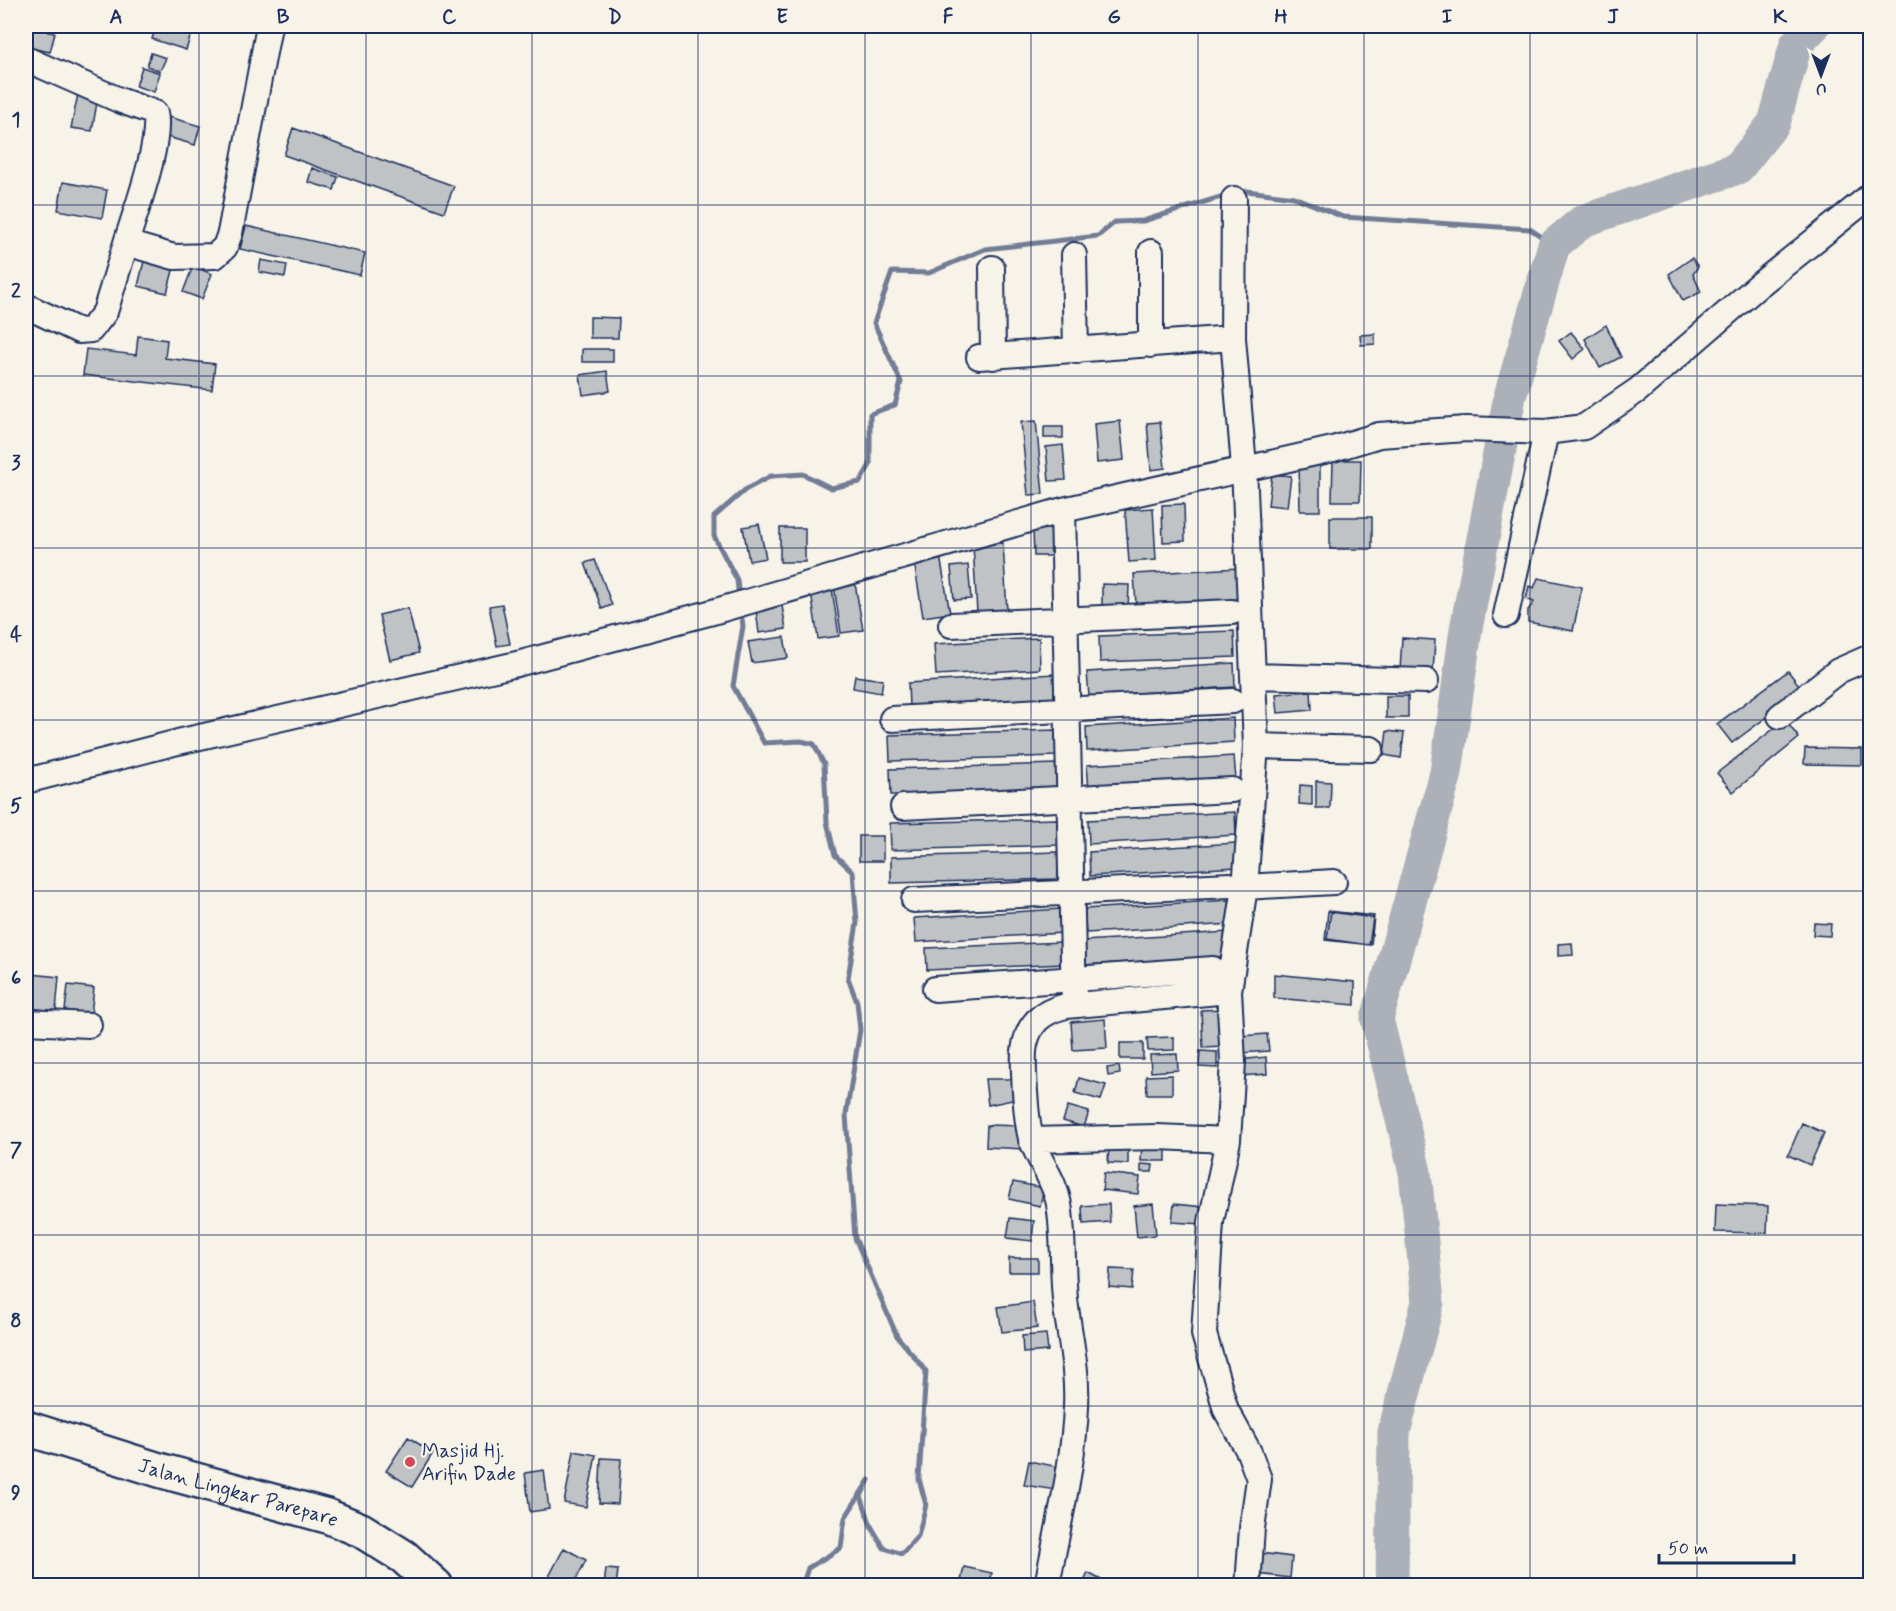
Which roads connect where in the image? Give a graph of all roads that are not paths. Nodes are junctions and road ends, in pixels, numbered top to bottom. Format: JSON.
{"nodes":[{"id":1,"x":269,"y":26,"type":"edge"},
{"id":2,"x":26,"y":59,"type":"edge"},
{"id":3,"x":1870,"y":196,"type":"edge"},
{"id":4,"x":1234,"y":199,"type":"dead end"},
{"id":5,"x":126,"y":243,"type":"junction"},
{"id":6,"x":1151,"y":252,"type":"dead end"},
{"id":7,"x":1074,"y":255,"type":"dead end"},
{"id":8,"x":992,"y":268,"type":"dead end"},
{"id":9,"x":26,"y":306,"type":"edge"},
{"id":10,"x":1233,"y":338,"type":"junction"},
{"id":11,"x":1151,"y":345,"type":"junction"},
{"id":12,"x":1076,"y":351,"type":"junction"},
{"id":13,"x":1534,"y":432,"type":"junction"},
{"id":14,"x":1244,"y":467,"type":"junction"},
{"id":15,"x":1063,"y":510,"type":"junction"},
{"id":16,"x":1232,"y":612,"type":"dead end"},
{"id":17,"x":1506,"y":615,"type":"dead end"},
{"id":18,"x":1065,"y":620,"type":"junction"},
{"id":19,"x":951,"y":625,"type":"dead end"},
{"id":20,"x":1870,"y":657,"type":"edge"},
{"id":21,"x":1253,"y":676,"type":"junction"},
{"id":22,"x":1426,"y":681,"type":"dead end"},
{"id":23,"x":1233,"y":701,"type":"dead end"},
{"id":24,"x":1067,"y":710,"type":"junction"},
{"id":25,"x":1780,"y":716,"type":"dead end"},
{"id":26,"x":892,"y":719,"type":"dead end"},
{"id":27,"x":1256,"y":746,"type":"junction"},
{"id":28,"x":1371,"y":748,"type":"dead end"},
{"id":29,"x":26,"y":781,"type":"edge"},
{"id":30,"x":1232,"y":790,"type":"dead end"},
{"id":31,"x":1069,"y":798,"type":"junction"},
{"id":32,"x":903,"y":807,"type":"dead end"},
{"id":33,"x":1334,"y":882,"type":"dead end"},
{"id":34,"x":1238,"y":886,"type":"junction"},
{"id":35,"x":1071,"y":892,"type":"junction"},
{"id":36,"x":914,"y":900,"type":"dead end"},
{"id":37,"x":1213,"y":969,"type":"dead end"},
{"id":38,"x":1073,"y":979,"type":"junction"},
{"id":39,"x":935,"y":989,"type":"dead end"},
{"id":40,"x":1229,"y":991,"type":"junction"},
{"id":41,"x":1074,"y":1005,"type":"junction"},
{"id":42,"x":26,"y":1022,"type":"edge"},
{"id":43,"x":89,"y":1025,"type":"dead end"},
{"id":44,"x":1031,"y":1140,"type":"junction"},
{"id":45,"x":1228,"y":1140,"type":"junction"},
{"id":46,"x":26,"y":1428,"type":"edge"},
{"id":47,"x":436,"y":1586,"type":"edge"},
{"id":48,"x":1047,"y":1586,"type":"edge"},
{"id":49,"x":1248,"y":1586,"type":"edge"}],
"edges":[{"from":1,"to":5,"type":"street"},
{"from":2,"to":5,"type":"street"},
{"from":3,"to":13,"type":"street"},
{"from":4,"to":10,"type":"street"},
{"from":5,"to":9,"type":"street"},
{"from":6,"to":11,"type":"street"},
{"from":7,"to":12,"type":"street"},
{"from":8,"to":12,"type":"street"},
{"from":10,"to":11,"type":"street"},
{"from":10,"to":14,"type":"street"},
{"from":11,"to":12,"type":"street"},
{"from":13,"to":14,"type":"street"},
{"from":13,"to":17,"type":"street"},
{"from":14,"to":15,"type":"street"},
{"from":14,"to":21,"type":"street"},
{"from":15,"to":18,"type":"street"},
{"from":15,"to":29,"type":"street"},
{"from":16,"to":18,"type":"street"},
{"from":18,"to":19,"type":"street"},
{"from":18,"to":24,"type":"street"},
{"from":20,"to":25,"type":"street"},
{"from":21,"to":22,"type":"street"},
{"from":21,"to":27,"type":"street"},
{"from":23,"to":24,"type":"street"},
{"from":24,"to":26,"type":"street"},
{"from":24,"to":31,"type":"street"},
{"from":27,"to":28,"type":"street"},
{"from":27,"to":34,"type":"street"},
{"from":30,"to":31,"type":"street"},
{"from":31,"to":32,"type":"street"},
{"from":31,"to":35,"type":"street"},
{"from":33,"to":34,"type":"street"},
{"from":34,"to":35,"type":"street"},
{"from":34,"to":40,"type":"street"},
{"from":35,"to":36,"type":"street"},
{"from":35,"to":38,"type":"street"},
{"from":37,"to":38,"type":"street"},
{"from":38,"to":39,"type":"street"},
{"from":38,"to":41,"type":"street"},
{"from":40,"to":41,"type":"street"},
{"from":40,"to":45,"type":"street"},
{"from":41,"to":44,"type":"street"},
{"from":42,"to":43,"type":"street"},
{"from":44,"to":45,"type":"street"},
{"from":44,"to":48,"type":"street"},
{"from":45,"to":49,"type":"street"},
{"from":46,"to":47,"type":"highway","name":"Jalan Lingkar Parepare"}]}
